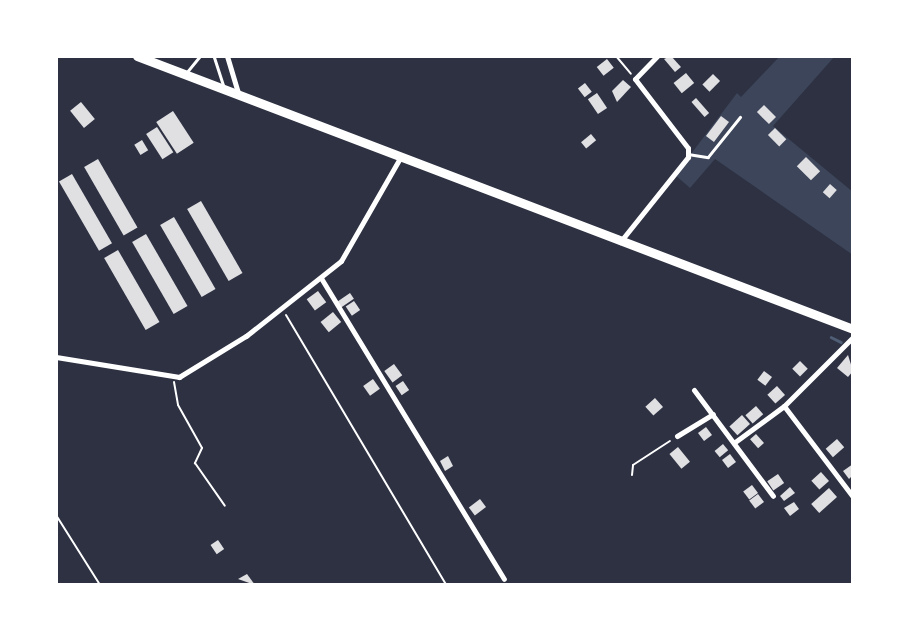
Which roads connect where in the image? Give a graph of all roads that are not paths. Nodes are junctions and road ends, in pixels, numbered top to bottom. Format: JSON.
{"nodes":[{"id":1,"x":137,"y":56,"type":"edge"},
{"id":2,"x":200,"y":56,"type":"edge"},
{"id":3,"x":214,"y":56,"type":"edge"},
{"id":4,"x":228,"y":56,"type":"edge"},
{"id":5,"x":657,"y":56,"type":"edge"},
{"id":6,"x":186,"y":75,"type":"junction"},
{"id":7,"x":225,"y":92,"type":"junction"},
{"id":8,"x":239,"y":96,"type":"junction"},
{"id":9,"x":740,"y":117,"type":"dead end"},
{"id":10,"x":688,"y":153,"type":"junction"},
{"id":11,"x":400,"y":158,"type":"junction"},
{"id":12,"x":620,"y":242,"type":"junction"},
{"id":13,"x":321,"y":278,"type":"junction"},
{"id":14,"x":853,"y":329,"type":"edge"},
{"id":15,"x":853,"y":337,"type":"edge"},
{"id":16,"x":56,"y":357,"type":"edge"},
{"id":17,"x":694,"y":390,"type":"dead end"},
{"id":18,"x":784,"y":406,"type":"junction"},
{"id":19,"x":713,"y":414,"type":"junction"},
{"id":20,"x":677,"y":436,"type":"road end"},
{"id":21,"x":735,"y":442,"type":"junction"},
{"id":22,"x":773,"y":496,"type":"dead end"},
{"id":23,"x":853,"y":498,"type":"edge"},
{"id":24,"x":505,"y":579,"type":"dead end"}],
"edges":[{"from":1,"to":6,"type":"main road"},
{"from":2,"to":6,"type":"lane"},
{"from":3,"to":7,"type":"lane"},
{"from":4,"to":8,"type":"street"},
{"from":5,"to":10,"type":"street"},
{"from":6,"to":7,"type":"main road"},
{"from":7,"to":8,"type":"main road"},
{"from":8,"to":11,"type":"main road"},
{"from":9,"to":10,"type":"lane"},
{"from":10,"to":12,"type":"street"},
{"from":11,"to":12,"type":"main road"},
{"from":11,"to":13,"type":"street"},
{"from":12,"to":14,"type":"main road"},
{"from":13,"to":16,"type":"street"},
{"from":13,"to":24,"type":"street"},
{"from":15,"to":18,"type":"street"},
{"from":17,"to":19,"type":"street"},
{"from":18,"to":21,"type":"street"},
{"from":18,"to":23,"type":"street"},
{"from":19,"to":20,"type":"street"},
{"from":19,"to":21,"type":"street"},
{"from":21,"to":22,"type":"street"}]}
